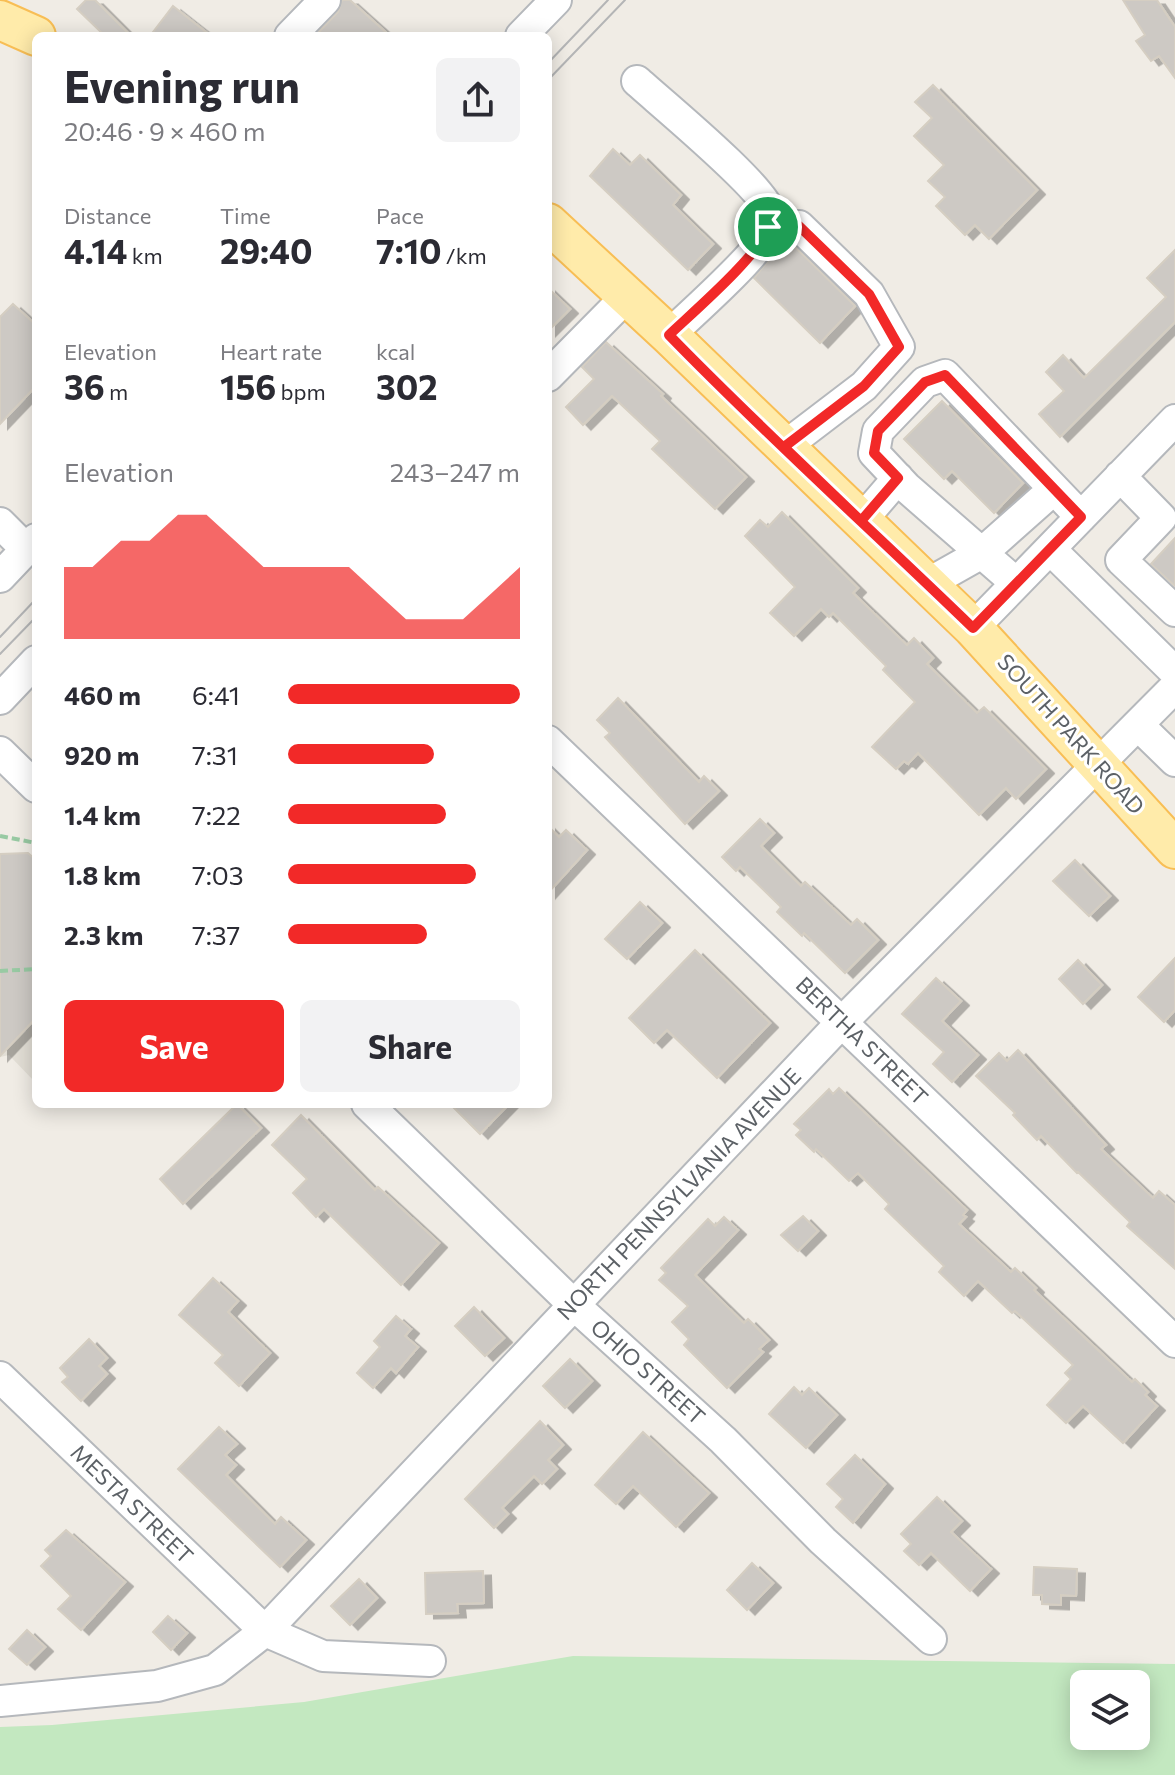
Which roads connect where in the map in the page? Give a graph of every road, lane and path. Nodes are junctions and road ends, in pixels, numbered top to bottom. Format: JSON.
{"nodes":[{"id":1,"x":325,"y":0,"type":"edge"},
{"id":2,"x":550,"y":2,"type":"edge"},
{"id":3,"x":0,"y":20,"type":"edge"},
{"id":4,"x":294,"y":32,"type":"edge"},
{"id":5,"x":524,"y":32,"type":"edge"},
{"id":6,"x":32,"y":34,"type":"edge"},
{"id":7,"x":637,"y":81,"type":"dead end"},
{"id":8,"x":552,"y":227,"type":"edge"},
{"id":9,"x":768,"y":227,"type":"junction"},
{"id":10,"x":626,"y":297,"type":"junction"},
{"id":11,"x":669,"y":335,"type":"junction"},
{"id":12,"x":552,"y":372,"type":"edge"},
{"id":13,"x":1175,"y":420,"type":"edge"},
{"id":14,"x":784,"y":447,"type":"junction"},
{"id":15,"x":1120,"y":476,"type":"junction"},
{"id":16,"x":898,"y":478,"type":"junction"},
{"id":17,"x":1054,"y":489,"type":"junction"},
{"id":18,"x":1081,"y":517,"type":"junction"},
{"id":19,"x":861,"y":521,"type":"junction"},
{"id":20,"x":0,"y":523,"type":"edge"},
{"id":21,"x":31,"y":544,"type":"edge"},
{"id":22,"x":1050,"y":549,"type":"junction"},
{"id":23,"x":982,"y":553,"type":"junction"},
{"id":24,"x":0,"y":577,"type":"edge"},
{"id":25,"x":1016,"y":583,"type":"junction"},
{"id":26,"x":927,"y":584,"type":"junction"},
{"id":27,"x":1175,"y":611,"type":"edge"},
{"id":28,"x":973,"y":628,"type":"junction"},
{"id":29,"x":32,"y":665,"type":"edge"},
{"id":30,"x":1175,"y":672,"type":"edge"},
{"id":31,"x":1175,"y":687,"type":"edge"},
{"id":32,"x":0,"y":699,"type":"edge"},
{"id":33,"x":1138,"y":725,"type":"junction"},
{"id":34,"x":552,"y":745,"type":"edge"},
{"id":35,"x":0,"y":752,"type":"edge"},
{"id":36,"x":1175,"y":761,"type":"edge"},
{"id":37,"x":1098,"y":763,"type":"junction"},
{"id":38,"x":32,"y":783,"type":"edge"},
{"id":39,"x":0,"y":836,"type":"edge"},
{"id":40,"x":32,"y":842,"type":"edge"},
{"id":41,"x":1175,"y":849,"type":"edge"},
{"id":42,"x":32,"y":969,"type":"edge"},
{"id":43,"x":0,"y":971,"type":"edge"},
{"id":44,"x":842,"y":1022,"type":"junction"},
{"id":45,"x":371,"y":1108,"type":"edge"},
{"id":46,"x":574,"y":1305,"type":"junction"},
{"id":47,"x":1175,"y":1342,"type":"edge"},
{"id":48,"x":0,"y":1377,"type":"edge"},
{"id":49,"x":265,"y":1631,"type":"junction"},
{"id":50,"x":931,"y":1639,"type":"dead end"},
{"id":51,"x":430,"y":1661,"type":"dead end"},
{"id":52,"x":0,"y":1701,"type":"edge"}],
"edges":[{"from":1,"to":4,"type":"street"},
{"from":2,"to":5,"type":"street"},
{"from":3,"to":6,"type":"main road"},
{"from":7,"to":9,"type":"street"},
{"from":8,"to":10,"type":"main road","name":"SOUTH PARK ROAD"},
{"from":9,"to":11,"type":"street"},
{"from":9,"to":14,"type":"street"},
{"from":10,"to":11,"type":"main road","name":"SOUTH PARK ROAD"},
{"from":10,"to":12,"type":"street"},
{"from":11,"to":14,"type":"main road","name":"SOUTH PARK ROAD"},
{"from":13,"to":15,"type":"street"},
{"from":14,"to":19,"type":"main road","name":"SOUTH PARK ROAD"},
{"from":15,"to":18,"type":"street"},
{"from":15,"to":27,"type":"street"},
{"from":16,"to":17,"type":"street"},
{"from":16,"to":19,"type":"street"},
{"from":16,"to":23,"type":"street"},
{"from":17,"to":18,"type":"street"},
{"from":17,"to":23,"type":"street"},
{"from":18,"to":22,"type":"street"},
{"from":19,"to":26,"type":"main road","name":"SOUTH PARK ROAD"},
{"from":20,"to":21,"type":"street"},
{"from":21,"to":24,"type":"street"},
{"from":22,"to":25,"type":"street"},
{"from":22,"to":30,"type":"street"},
{"from":23,"to":25,"type":"street"},
{"from":23,"to":26,"type":"street"},
{"from":25,"to":28,"type":"street"},
{"from":26,"to":28,"type":"main road","name":"SOUTH PARK ROAD"},
{"from":28,"to":37,"type":"main road","name":"SOUTH PARK ROAD"},
{"from":29,"to":32,"type":"street"},
{"from":31,"to":33,"type":"street","name":"NORTH PENNSYLVANIA AVENUE"},
{"from":33,"to":36,"type":"street"},
{"from":33,"to":37,"type":"street","name":"NORTH PENNSYLVANIA AVENUE"},
{"from":34,"to":44,"type":"street","name":"BERTHA STREET"},
{"from":35,"to":38,"type":"street"},
{"from":37,"to":41,"type":"main road","name":"SOUTH PARK ROAD"},
{"from":37,"to":44,"type":"street","name":"NORTH PENNSYLVANIA AVENUE"},
{"from":39,"to":40,"type":"path"},
{"from":42,"to":43,"type":"path"},
{"from":44,"to":46,"type":"street","name":"NORTH PENNSYLVANIA AVENUE"},
{"from":44,"to":47,"type":"street","name":"BERTHA STREET"},
{"from":45,"to":46,"type":"street","name":"OHIO STREET"},
{"from":46,"to":49,"type":"street","name":"NORTH PENNSYLVANIA AVENUE"},
{"from":46,"to":50,"type":"street","name":"OHIO STREET"},
{"from":48,"to":49,"type":"street","name":"MESTA STREET"},
{"from":49,"to":51,"type":"street"},
{"from":49,"to":52,"type":"street","name":"NORTH PENNSYLVANIA AVENUE"}]}
